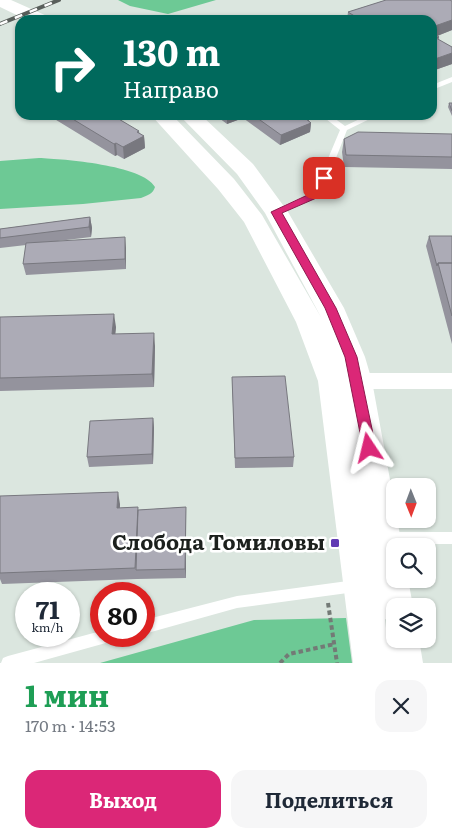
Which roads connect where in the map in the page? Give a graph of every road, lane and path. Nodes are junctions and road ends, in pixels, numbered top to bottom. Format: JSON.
{"nodes":[{"id":1,"x":0,"y":1,"type":"edge"},
{"id":2,"x":0,"y":15,"type":"edge"},
{"id":3,"x":30,"y":15,"type":"edge"},
{"id":4,"x":15,"y":22,"type":"edge"},
{"id":5,"x":452,"y":79,"type":"edge"},
{"id":6,"x":437,"y":86,"type":"edge"},
{"id":7,"x":165,"y":120,"type":"edge"},
{"id":8,"x":194,"y":120,"type":"edge"},
{"id":9,"x":332,"y":120,"type":"edge"},
{"id":10,"x":363,"y":120,"type":"edge"},
{"id":11,"x":344,"y":129,"type":"junction"},
{"id":12,"x":276,"y":212,"type":"junction"},
{"id":13,"x":345,"y":381,"type":"junction"},
{"id":14,"x":452,"y":381,"type":"edge"},
{"id":15,"x":384,"y":538,"type":"junction"},
{"id":16,"x":452,"y":538,"type":"edge"},
{"id":17,"x":361,"y":586,"type":"junction"},
{"id":18,"x":326,"y":590,"type":"junction"},
{"id":19,"x":394,"y":598,"type":"edge"},
{"id":20,"x":155,"y":624,"type":"edge"},
{"id":21,"x":90,"y":641,"type":"edge"},
{"id":22,"x":335,"y":644,"type":"junction"},
{"id":23,"x":402,"y":648,"type":"edge"},
{"id":24,"x":8,"y":663,"type":"edge"},
{"id":25,"x":280,"y":663,"type":"edge"},
{"id":26,"x":337,"y":663,"type":"edge"},
{"id":27,"x":372,"y":663,"type":"edge"},
{"id":28,"x":404,"y":663,"type":"edge"}],
"edges":[{"from":1,"to":3,"type":"highway"},
{"from":2,"to":4,"type":"highway"},
{"from":5,"to":6,"type":"lane"},
{"from":7,"to":13,"type":"highway"},
{"from":8,"to":12,"type":"highway"},
{"from":9,"to":11,"type":"lane"},
{"from":10,"to":11,"type":"lane"},
{"from":11,"to":12,"type":"lane"},
{"from":12,"to":13,"type":"highway"},
{"from":13,"to":14,"type":"street"},
{"from":13,"to":15,"type":"highway"},
{"from":13,"to":17,"type":"highway"},
{"from":15,"to":16,"type":"lane"},
{"from":15,"to":19,"type":"highway"},
{"from":17,"to":18,"type":"lane"},
{"from":17,"to":27,"type":"highway"},
{"from":18,"to":20,"type":"lane"},
{"from":18,"to":22,"type":"path"},
{"from":21,"to":24,"type":"lane"},
{"from":22,"to":25,"type":"path"},
{"from":22,"to":26,"type":"path"},
{"from":23,"to":28,"type":"highway"}]}
